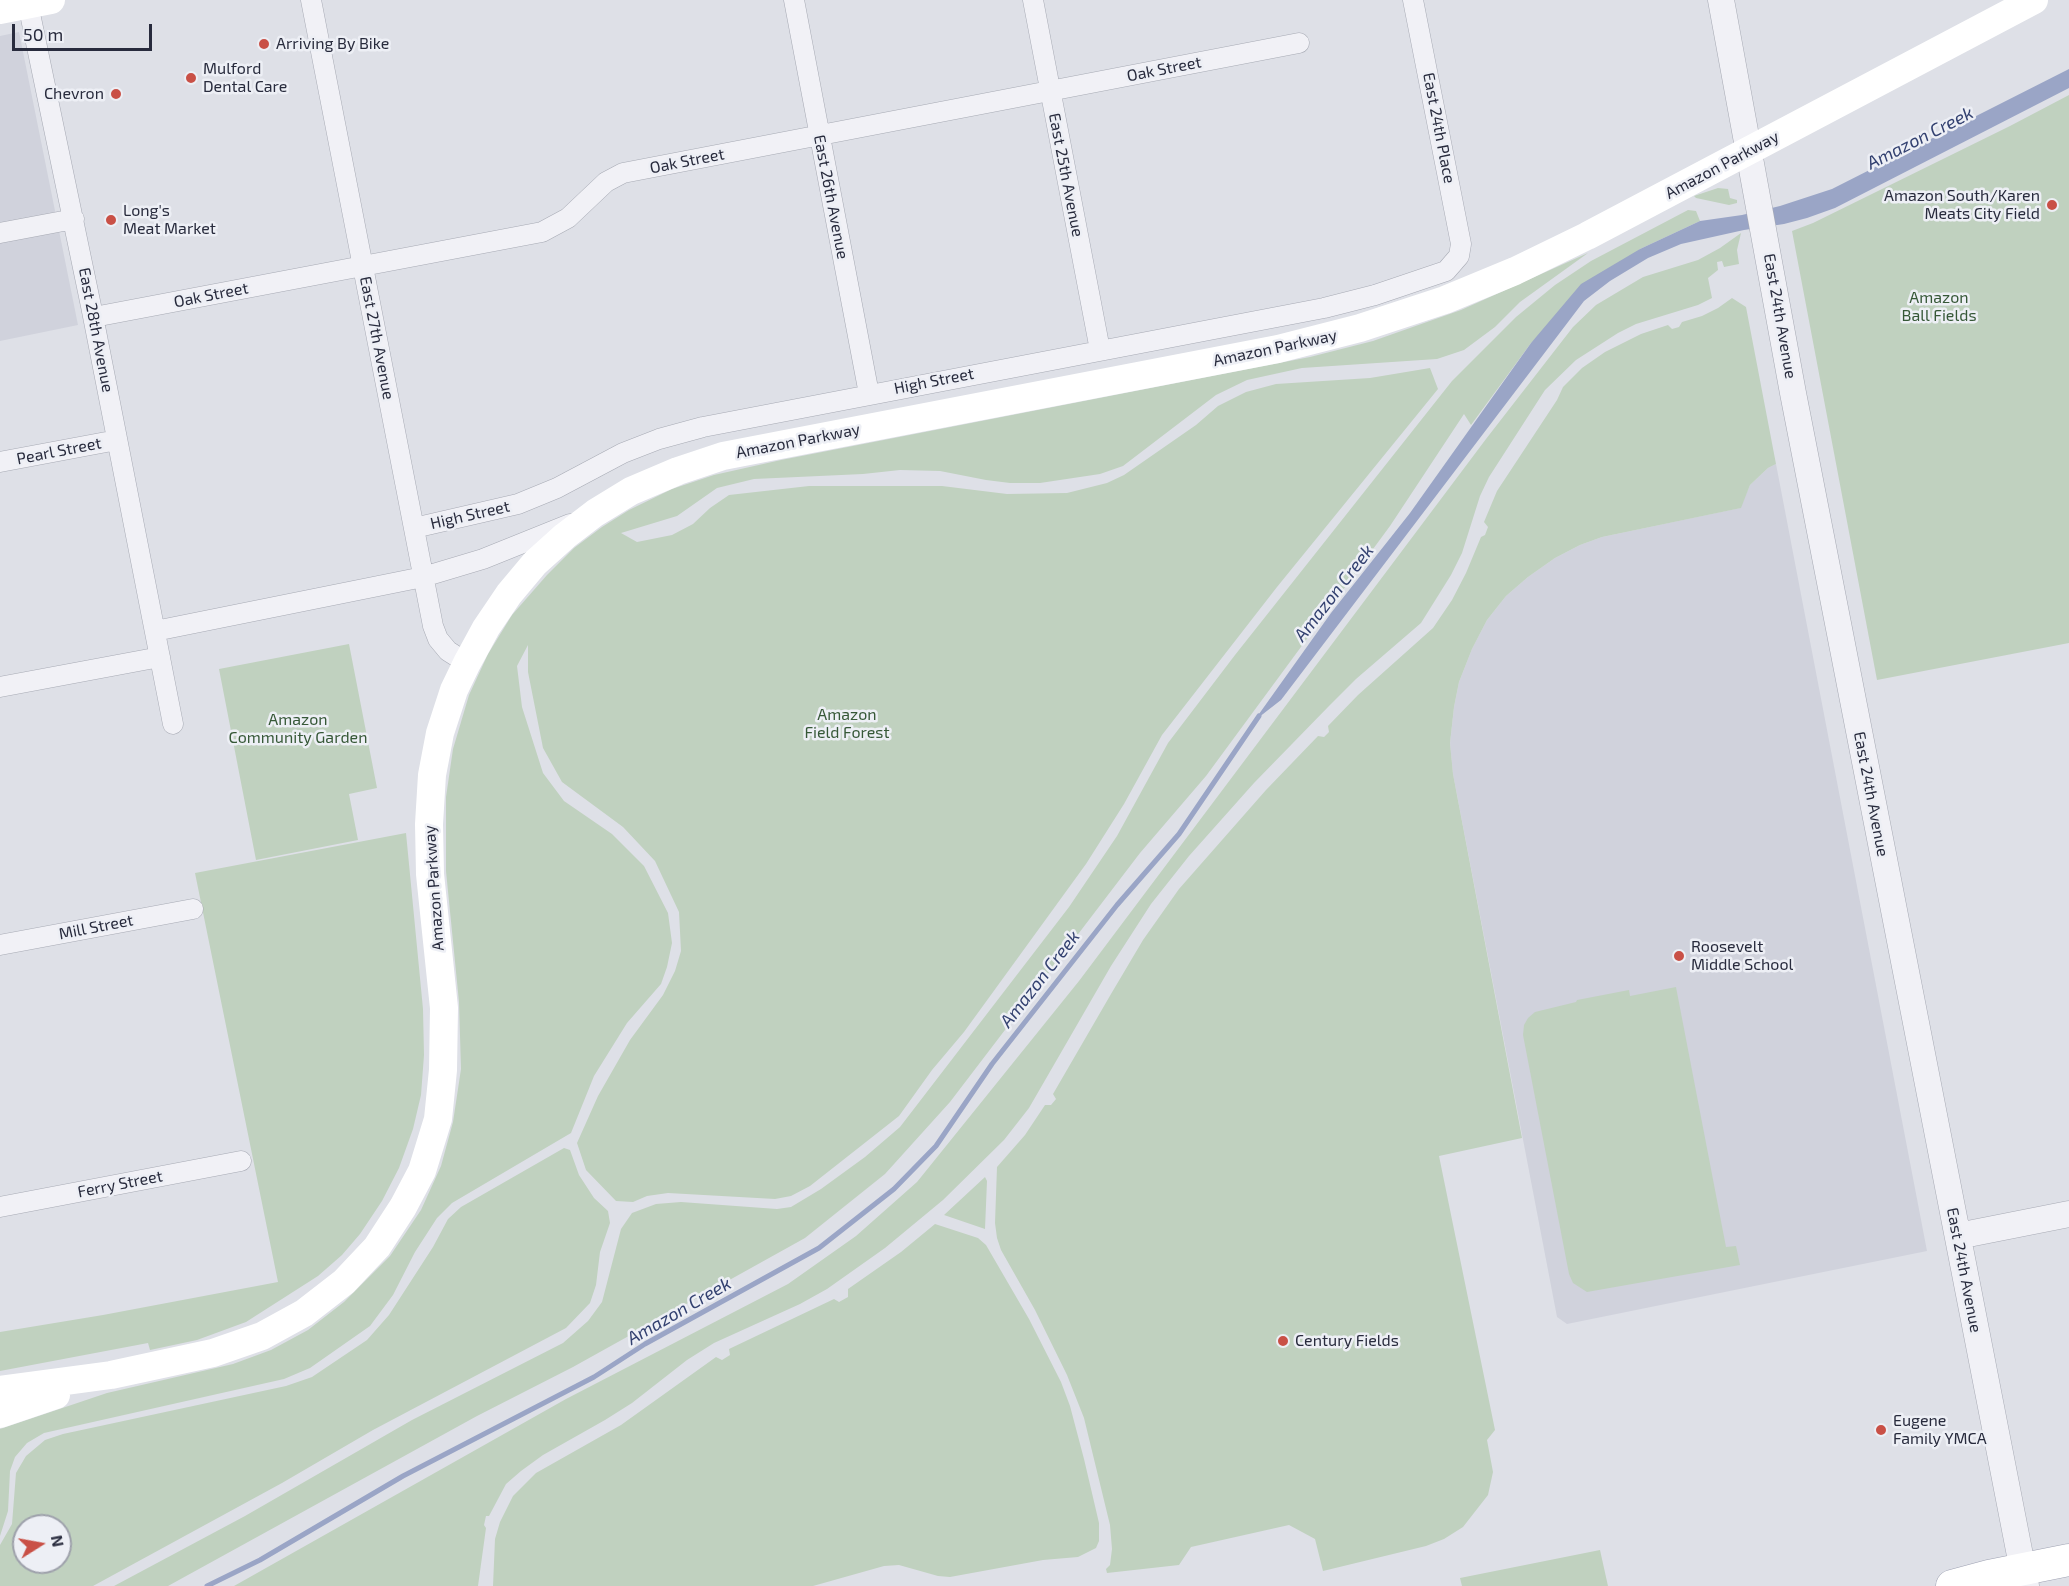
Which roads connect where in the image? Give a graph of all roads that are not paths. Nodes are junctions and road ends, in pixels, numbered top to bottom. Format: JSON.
{"nodes":[{"id":1,"x":311,"y":0,"type":"edge"},
{"id":2,"x":794,"y":0,"type":"edge"},
{"id":3,"x":1033,"y":0,"type":"edge"},
{"id":4,"x":1413,"y":0,"type":"edge"},
{"id":5,"x":1721,"y":0,"type":"edge"},
{"id":6,"x":2034,"y":0,"type":"edge"},
{"id":7,"x":40,"y":2,"type":"edge"},
{"id":8,"x":0,"y":10,"type":"edge"},
{"id":9,"x":1299,"y":43,"type":"dead end"},
{"id":10,"x":1050,"y":90,"type":"junction"},
{"id":11,"x":819,"y":135,"type":"junction"},
{"id":12,"x":1749,"y":151,"type":"junction"},
{"id":13,"x":74,"y":219,"type":"junction"},
{"id":14,"x":0,"y":233,"type":"edge"},
{"id":15,"x":1460,"y":256,"type":"joint"},
{"id":16,"x":363,"y":265,"type":"junction"},
{"id":17,"x":94,"y":317,"type":"junction"},
{"id":18,"x":1100,"y":350,"type":"junction"},
{"id":19,"x":870,"y":394,"type":"junction"},
{"id":20,"x":117,"y":440,"type":"junction"},
{"id":21,"x":0,"y":462,"type":"edge"},
{"id":22,"x":595,"y":513,"type":"junction"},
{"id":23,"x":414,"y":528,"type":"junction"},
{"id":24,"x":423,"y":577,"type":"junction"},
{"id":25,"x":155,"y":630,"type":"junction"},
{"id":26,"x":160,"y":657,"type":"junction"},
{"id":27,"x":467,"y":663,"type":"junction"},
{"id":28,"x":0,"y":687,"type":"edge"},
{"id":29,"x":173,"y":724,"type":"dead end"},
{"id":30,"x":193,"y":909,"type":"dead end"},
{"id":31,"x":0,"y":945,"type":"edge"},
{"id":32,"x":241,"y":1161,"type":"dead end"},
{"id":33,"x":0,"y":1207,"type":"edge"},
{"id":34,"x":2069,"y":1214,"type":"edge"},
{"id":35,"x":1958,"y":1236,"type":"junction"},
{"id":36,"x":111,"y":1375,"type":"junction"},
{"id":37,"x":0,"y":1390,"type":"edge"},
{"id":38,"x":0,"y":1414,"type":"edge"},
{"id":39,"x":2069,"y":1560,"type":"edge"},
{"id":40,"x":2024,"y":1577,"type":"edge"},
{"id":41,"x":1952,"y":1586,"type":"edge"}],
"edges":[{"from":1,"to":16,"type":"street","name":"East 27th Avenue"},
{"from":2,"to":11,"type":"street","name":"East 26th Avenue"},
{"from":3,"to":10,"type":"street","name":"East 25th Avenue"},
{"from":4,"to":15,"type":"street","name":"East 24th Place"},
{"from":5,"to":12,"type":"street","name":"East 24th Avenue"},
{"from":6,"to":12,"type":"main road","name":"Amazon Parkway"},
{"from":7,"to":8,"type":"main road"},
{"from":7,"to":13,"type":"street","name":"East 28th Avenue"},
{"from":9,"to":10,"type":"street","name":"Oak Street"},
{"from":10,"to":11,"type":"street","name":"Oak Street"},
{"from":10,"to":18,"type":"street","name":"East 25th Avenue"},
{"from":11,"to":16,"type":"street","name":"Oak Street"},
{"from":11,"to":19,"type":"street","name":"East 26th Avenue"},
{"from":12,"to":22,"type":"main road","name":"Amazon Parkway"},
{"from":12,"to":35,"type":"street","name":"East 24th Avenue"},
{"from":13,"to":14,"type":"street"},
{"from":13,"to":17,"type":"street","name":"East 28th Avenue"},
{"from":15,"to":18,"type":"street","name":"High Street"},
{"from":16,"to":17,"type":"street","name":"Oak Street"},
{"from":16,"to":23,"type":"street","name":"East 27th Avenue"},
{"from":17,"to":20,"type":"street","name":"East 28th Avenue"},
{"from":18,"to":19,"type":"street","name":"High Street"},
{"from":19,"to":23,"type":"street","name":"High Street"},
{"from":20,"to":21,"type":"street","name":"Pearl Street"},
{"from":20,"to":25,"type":"street","name":"East 28th Avenue"},
{"from":22,"to":24,"type":"street"},
{"from":22,"to":27,"type":"main road","name":"Amazon Parkway"},
{"from":23,"to":24,"type":"street","name":"East 27th Avenue"},
{"from":24,"to":25,"type":"street"},
{"from":24,"to":27,"type":"street","name":"East 27th Avenue"},
{"from":25,"to":26,"type":"street","name":"East 28th Avenue"},
{"from":26,"to":28,"type":"street"},
{"from":26,"to":29,"type":"street","name":"East 28th Avenue"},
{"from":27,"to":36,"type":"main road","name":"Amazon Parkway"},
{"from":30,"to":31,"type":"street","name":"Mill Street"},
{"from":32,"to":33,"type":"street","name":"Ferry Street"},
{"from":34,"to":35,"type":"street"},
{"from":35,"to":40,"type":"street","name":"East 24th Avenue"},
{"from":36,"to":37,"type":"main road","name":"Amazon Parkway"},
{"from":36,"to":38,"type":"main road","name":"Amazon Parkway"},
{"from":39,"to":40,"type":"main road"},
{"from":40,"to":41,"type":"main road"}]}
